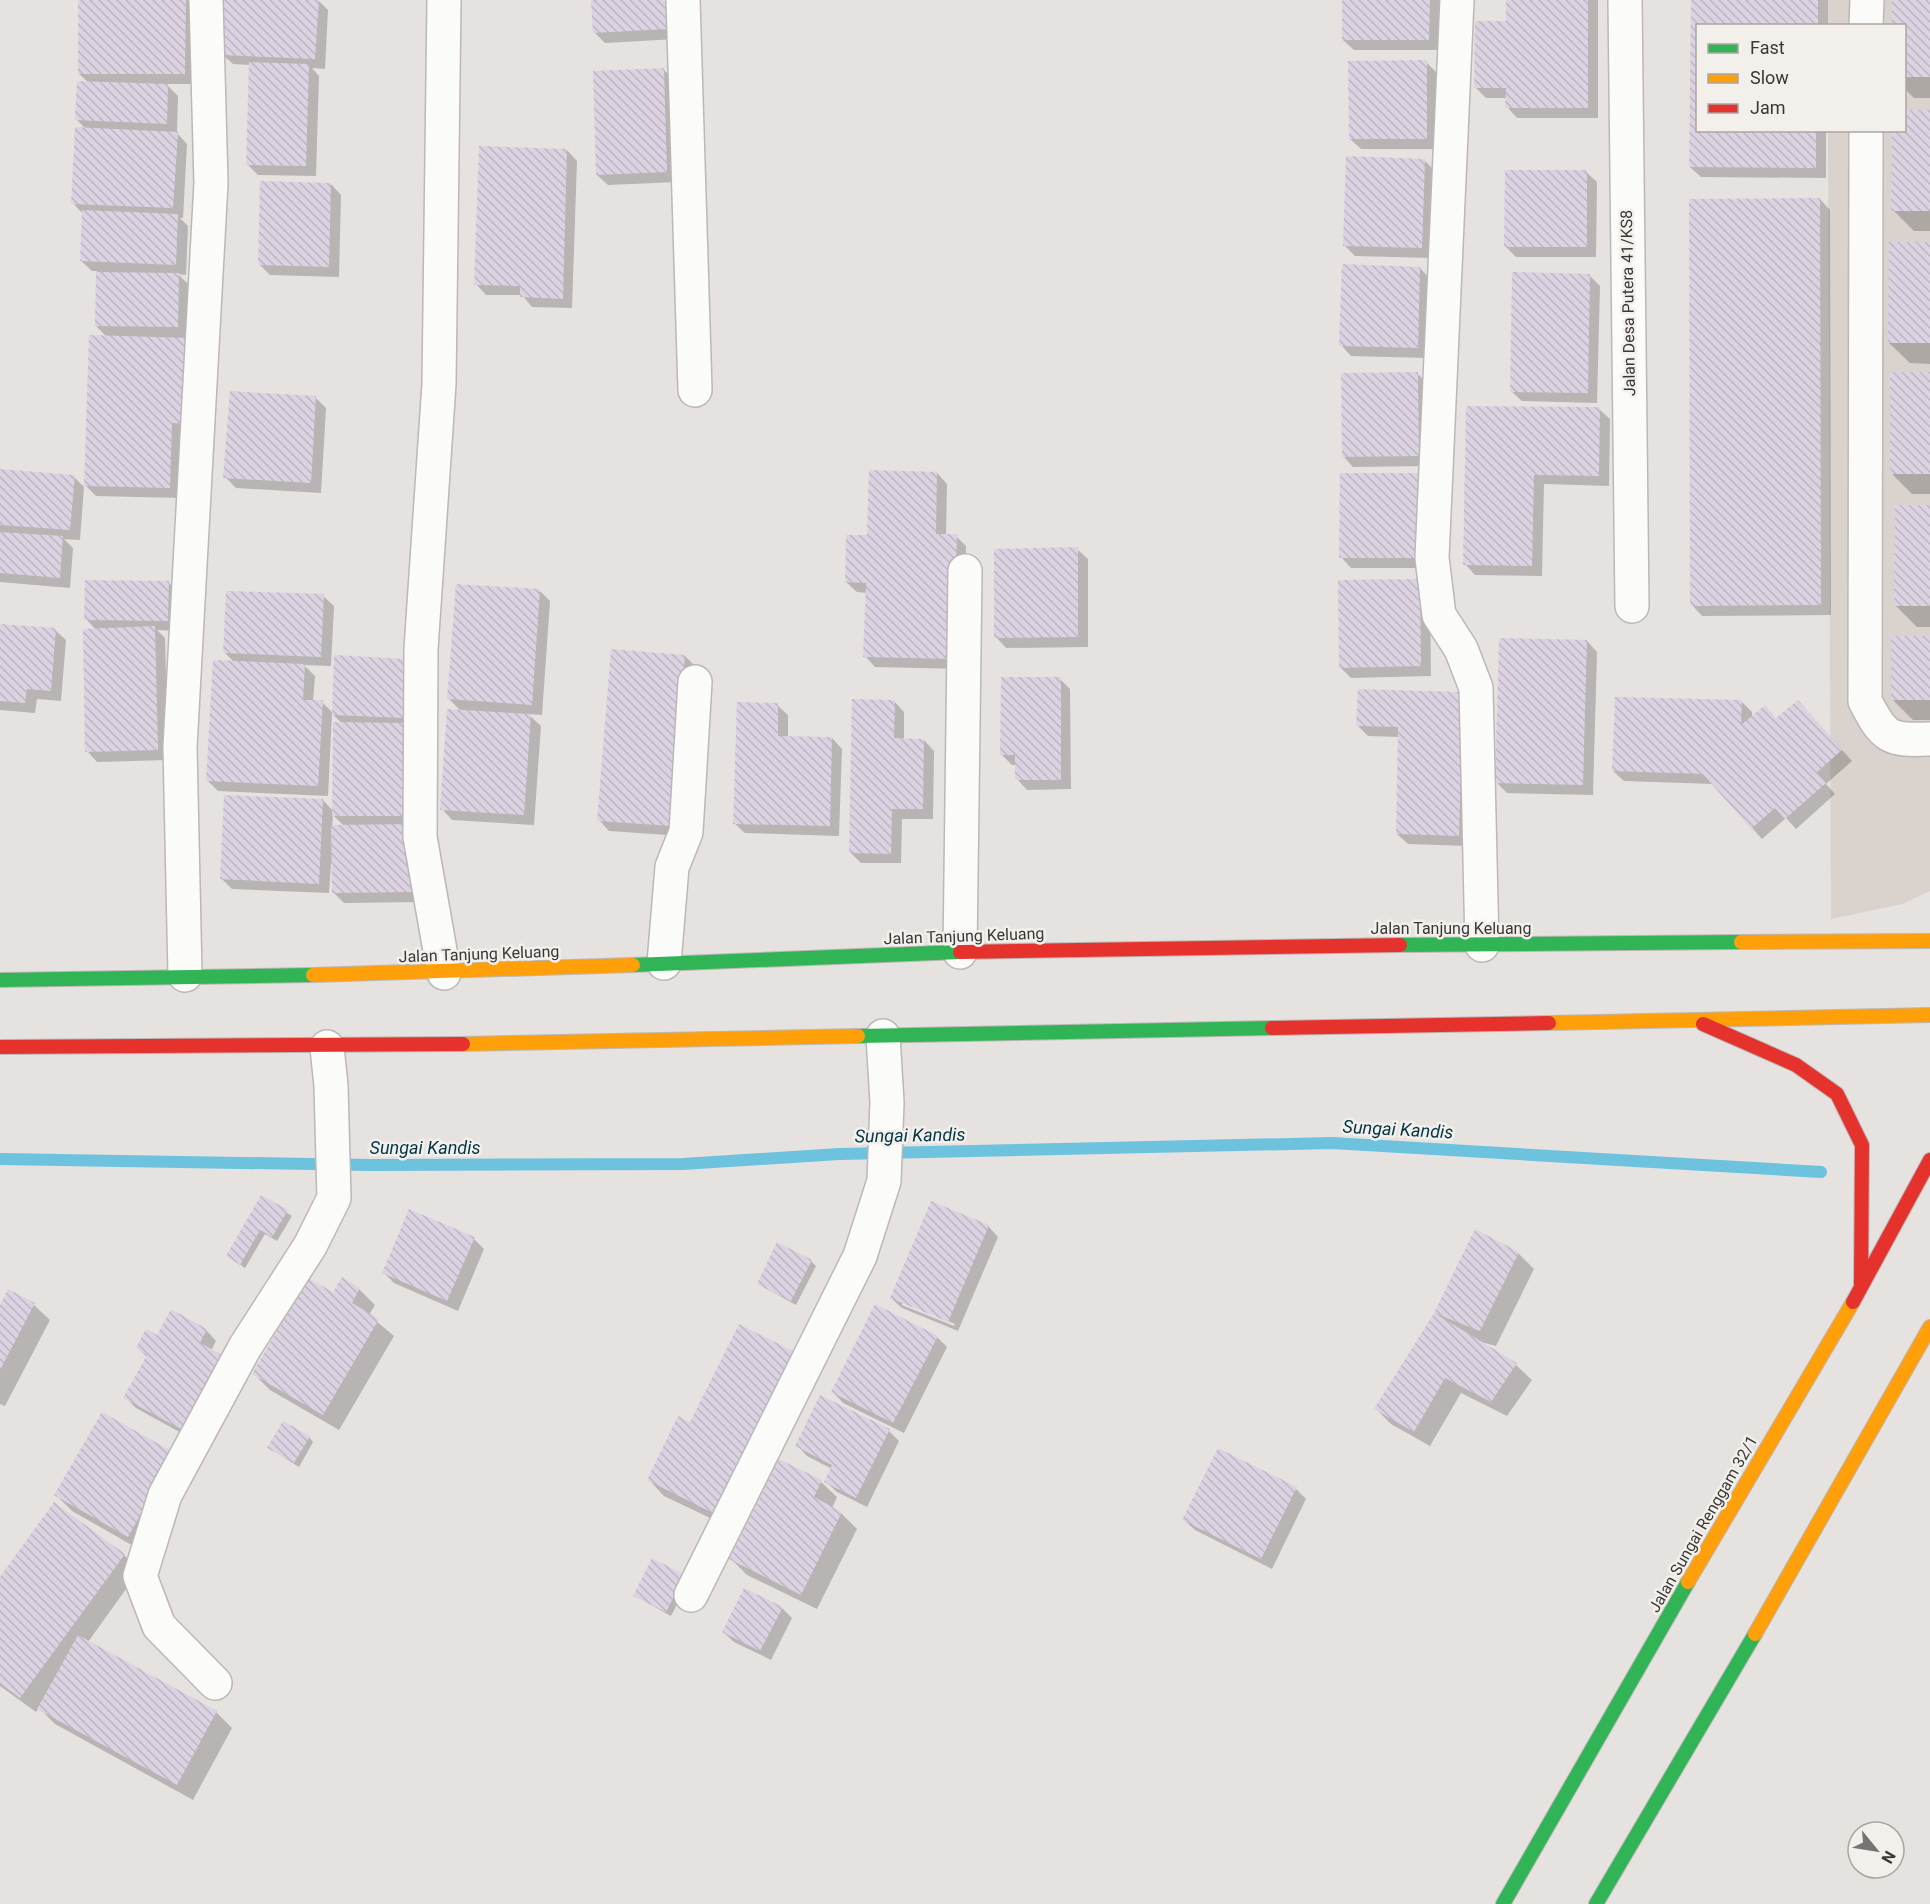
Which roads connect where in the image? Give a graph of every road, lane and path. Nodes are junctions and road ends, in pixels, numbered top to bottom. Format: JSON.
{"nodes":[{"id":1,"x":206,"y":0,"type":"edge"},
{"id":2,"x":444,"y":0,"type":"edge"},
{"id":3,"x":683,"y":0,"type":"edge"},
{"id":4,"x":1456,"y":0,"type":"edge"},
{"id":5,"x":1625,"y":0,"type":"edge"},
{"id":6,"x":1867,"y":0,"type":"edge"},
{"id":7,"x":1866,"y":24,"type":"edge"},
{"id":8,"x":1866,"y":132,"type":"edge"},
{"id":9,"x":695,"y":390,"type":"dead end"},
{"id":10,"x":965,"y":571,"type":"dead end"},
{"id":11,"x":1632,"y":606,"type":"dead end"},
{"id":12,"x":695,"y":682,"type":"dead end"},
{"id":13,"x":1930,"y":739,"type":"edge"},
{"id":14,"x":1930,"y":942,"type":"edge"},
{"id":15,"x":1482,"y":945,"type":"junction"},
{"id":16,"x":960,"y":952,"type":"junction"},
{"id":17,"x":664,"y":963,"type":"junction"},
{"id":18,"x":444,"y":973,"type":"junction"},
{"id":19,"x":185,"y":975,"type":"junction"},
{"id":20,"x":0,"y":980,"type":"edge"},
{"id":21,"x":1930,"y":1015,"type":"edge"},
{"id":22,"x":1695,"y":1020,"type":"junction"},
{"id":23,"x":883,"y":1036,"type":"junction"},
{"id":24,"x":0,"y":1047,"type":"edge"},
{"id":25,"x":327,"y":1047,"type":"junction"},
{"id":26,"x":1930,"y":1160,"type":"edge"},
{"id":27,"x":1861,"y":1289,"type":"junction"},
{"id":28,"x":1930,"y":1327,"type":"edge"},
{"id":29,"x":691,"y":1595,"type":"dead end"},
{"id":30,"x":215,"y":1683,"type":"dead end"},
{"id":31,"x":1503,"y":1904,"type":"edge"},
{"id":32,"x":1596,"y":1904,"type":"edge"}],
"edges":[{"from":1,"to":19,"type":"street"},
{"from":2,"to":18,"type":"street"},
{"from":3,"to":9,"type":"street"},
{"from":4,"to":15,"type":"street"},
{"from":5,"to":11,"type":"street","name":"Jalan Desa Putera 41/KS8"},
{"from":6,"to":7,"type":"street"},
{"from":8,"to":13,"type":"street"},
{"from":10,"to":16,"type":"street"},
{"from":12,"to":17,"type":"street"},
{"from":14,"to":15,"type":"main road","name":"Jalan Tanjung Keluang"},
{"from":15,"to":16,"type":"main road","name":"Jalan Tanjung Keluang"},
{"from":16,"to":17,"type":"main road","name":"Jalan Tanjung Keluang"},
{"from":17,"to":18,"type":"main road","name":"Jalan Tanjung Keluang"},
{"from":18,"to":19,"type":"main road","name":"Jalan Tanjung Keluang"},
{"from":19,"to":20,"type":"main road","name":"Jalan Tanjung Keluang"},
{"from":21,"to":22,"type":"main road"},
{"from":22,"to":23,"type":"main road"},
{"from":22,"to":27,"type":"main road"},
{"from":23,"to":25,"type":"main road"},
{"from":23,"to":29,"type":"street"},
{"from":24,"to":25,"type":"main road"},
{"from":25,"to":30,"type":"street"},
{"from":26,"to":27,"type":"main road","name":"Jalan Sungai Renggam 32/1"},
{"from":27,"to":31,"type":"main road","name":"Jalan Sungai Renggam 32/1"},
{"from":28,"to":32,"type":"main road"}]}
